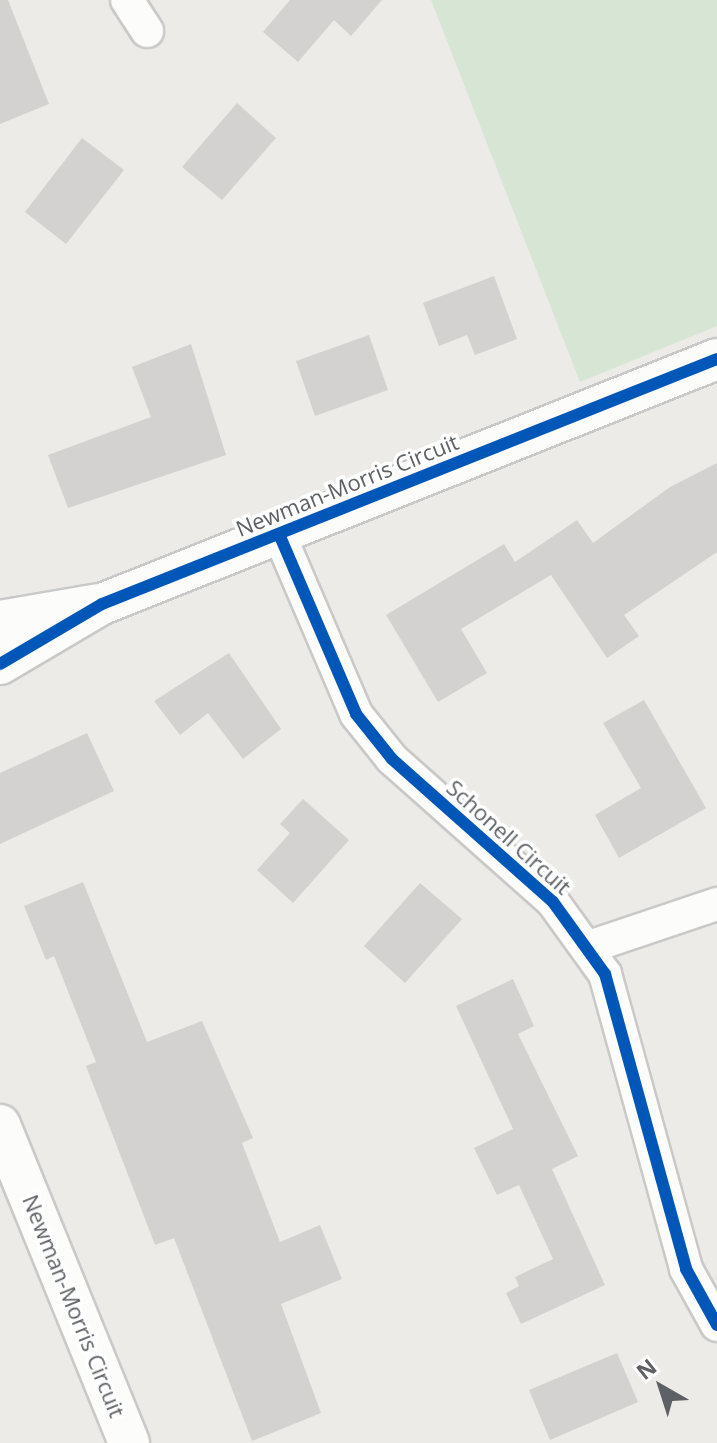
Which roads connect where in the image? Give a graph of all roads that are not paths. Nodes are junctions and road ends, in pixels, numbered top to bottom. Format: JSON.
{"nodes":[{"id":1,"x":127,"y":0,"type":"edge"},
{"id":2,"x":147,"y":31,"type":"dead end"},
{"id":3,"x":717,"y":359,"type":"edge"},
{"id":4,"x":279,"y":534,"type":"junction"},
{"id":5,"x":102,"y":604,"type":"junction"},
{"id":6,"x":0,"y":621,"type":"edge"},
{"id":7,"x":0,"y":664,"type":"edge"},
{"id":8,"x":717,"y":904,"type":"edge"},
{"id":9,"x":589,"y":947,"type":"junction"},
{"id":10,"x":0,"y":1125,"type":"edge"},
{"id":11,"x":717,"y":1325,"type":"edge"},
{"id":12,"x":129,"y":1443,"type":"edge"}],
"edges":[{"from":1,"to":2,"type":"street"},
{"from":3,"to":4,"type":"street","name":"Newman-Morris Circuit"},
{"from":4,"to":5,"type":"street","name":"Newman-Morris Circuit"},
{"from":4,"to":9,"type":"street","name":"Schonell Circuit"},
{"from":5,"to":6,"type":"street","name":"Newman-Morris Circuit"},
{"from":5,"to":7,"type":"street","name":"Newman-Morris Circuit"},
{"from":8,"to":9,"type":"street"},
{"from":9,"to":11,"type":"street","name":"Schonell Circuit"},
{"from":10,"to":12,"type":"street","name":"Newman-Morris Circuit"}]}
